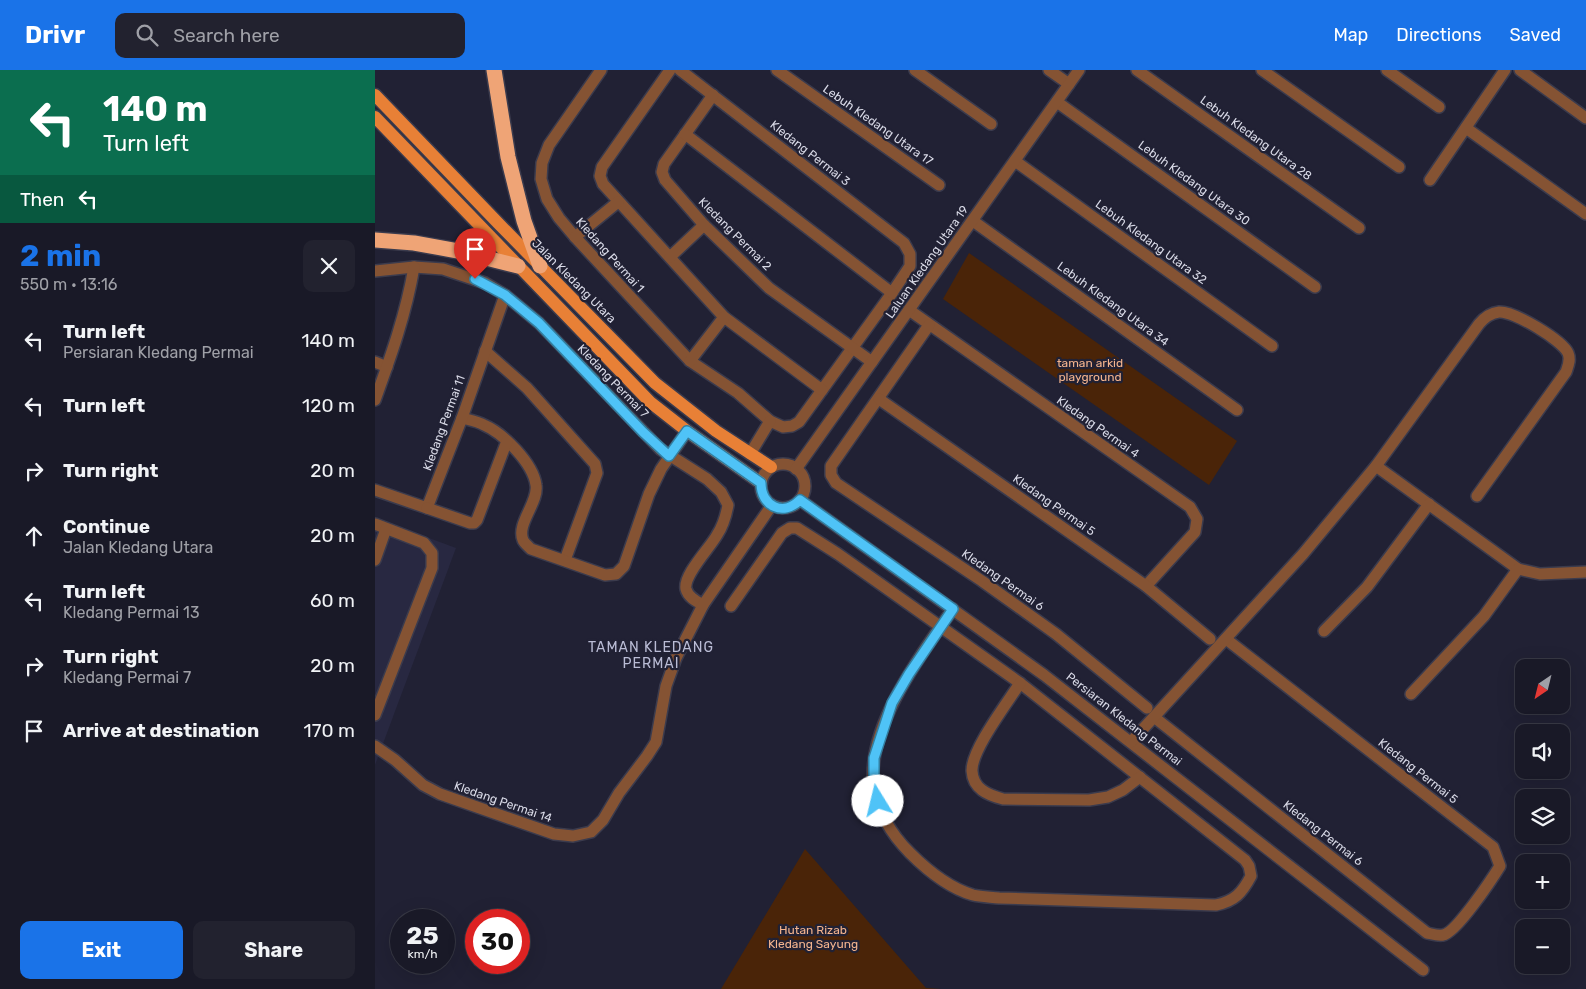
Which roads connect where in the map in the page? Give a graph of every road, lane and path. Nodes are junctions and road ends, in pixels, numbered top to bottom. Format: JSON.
{"nodes":[{"id":1,"x":494,"y":70,"type":"edge"},
{"id":2,"x":601,"y":70,"type":"edge"},
{"id":3,"x":670,"y":70,"type":"edge"},
{"id":4,"x":680,"y":70,"type":"edge"},
{"id":5,"x":777,"y":70,"type":"edge"},
{"id":6,"x":915,"y":70,"type":"edge"},
{"id":7,"x":1049,"y":70,"type":"edge"},
{"id":8,"x":1079,"y":70,"type":"edge"},
{"id":9,"x":1137,"y":70,"type":"edge"},
{"id":10,"x":1262,"y":70,"type":"edge"},
{"id":11,"x":1387,"y":70,"type":"edge"},
{"id":12,"x":1505,"y":70,"type":"edge"},
{"id":13,"x":1519,"y":70,"type":"edge"},
{"id":14,"x":1069,"y":84,"type":"junction"},
{"id":15,"x":375,"y":95,"type":"edge"},
{"id":16,"x":713,"y":95,"type":"junction"},
{"id":17,"x":1057,"y":102,"type":"junction"},
{"id":18,"x":1439,"y":107,"type":"dead end"},
{"id":19,"x":375,"y":117,"type":"edge"},
{"id":20,"x":1586,"y":118,"type":"edge"},
{"id":21,"x":991,"y":124,"type":"dead end"},
{"id":22,"x":1466,"y":128,"type":"junction"},
{"id":23,"x":685,"y":134,"type":"junction"},
{"id":24,"x":1015,"y":161,"type":"junction"},
{"id":25,"x":1399,"y":167,"type":"dead end"},
{"id":26,"x":1430,"y":180,"type":"dead end"},
{"id":27,"x":939,"y":185,"type":"dead end"},
{"id":28,"x":618,"y":202,"type":"junction"},
{"id":29,"x":1586,"y":214,"type":"edge"},
{"id":30,"x":973,"y":221,"type":"junction"},
{"id":31,"x":704,"y":225,"type":"junction"},
{"id":32,"x":1359,"y":228,"type":"dead end"},
{"id":33,"x":575,"y":238,"type":"junction"},
{"id":34,"x":375,"y":240,"type":"edge"},
{"id":35,"x":670,"y":257,"type":"junction"},
{"id":36,"x":518,"y":266,"type":"junction"},
{"id":37,"x":540,"y":266,"type":"junction"},
{"id":38,"x":414,"y":268,"type":"junction"},
{"id":39,"x":375,"y":271,"type":"edge"},
{"id":40,"x":1315,"y":287,"type":"dead end"},
{"id":41,"x":892,"y":293,"type":"junction"},
{"id":42,"x":505,"y":295,"type":"junction"},
{"id":43,"x":909,"y":310,"type":"junction"},
{"id":44,"x":724,"y":316,"type":"junction"},
{"id":45,"x":929,"y":325,"type":"junction"},
{"id":46,"x":1271,"y":346,"type":"dead end"},
{"id":47,"x":852,"y":348,"type":"junction"},
{"id":48,"x":485,"y":351,"type":"junction"},
{"id":49,"x":689,"y":361,"type":"junction"},
{"id":50,"x":375,"y":362,"type":"edge"},
{"id":51,"x":872,"y":362,"type":"junction"},
{"id":52,"x":387,"y":366,"type":"junction"},
{"id":53,"x":823,"y":390,"type":"junction"},
{"id":54,"x":879,"y":399,"type":"junction"},
{"id":55,"x":375,"y":400,"type":"edge"},
{"id":56,"x":1237,"y":410,"type":"dead end"},
{"id":57,"x":461,"y":418,"type":"junction"},
{"id":58,"x":770,"y":420,"type":"junction"},
{"id":59,"x":687,"y":431,"type":"junction"},
{"id":60,"x":507,"y":441,"type":"junction"},
{"id":61,"x":750,"y":454,"type":"junction"},
{"id":62,"x":669,"y":456,"type":"junction"},
{"id":63,"x":1376,"y":466,"type":"junction"},
{"id":64,"x":771,"y":468,"type":"junction"},
{"id":65,"x":796,"y":469,"type":"junction"},
{"id":66,"x":761,"y":483,"type":"junction"},
{"id":67,"x":375,"y":490,"type":"edge"},
{"id":68,"x":1477,"y":496,"type":"dead end"},
{"id":69,"x":800,"y":500,"type":"junction"},
{"id":70,"x":1429,"y":504,"type":"junction"},
{"id":71,"x":772,"y":505,"type":"junction"},
{"id":72,"x":427,"y":508,"type":"junction"},
{"id":73,"x":375,"y":524,"type":"edge"},
{"id":74,"x":387,"y":529,"type":"junction"},
{"id":75,"x":375,"y":560,"type":"edge"},
{"id":76,"x":565,"y":560,"type":"junction"},
{"id":77,"x":1518,"y":569,"type":"junction"},
{"id":78,"x":1586,"y":572,"type":"edge"},
{"id":79,"x":1146,"y":586,"type":"junction"},
{"id":80,"x":703,"y":605,"type":"junction"},
{"id":81,"x":731,"y":606,"type":"dead end"},
{"id":82,"x":953,"y":609,"type":"junction"},
{"id":83,"x":941,"y":628,"type":"junction"},
{"id":84,"x":1324,"y":631,"type":"dead end"},
{"id":85,"x":1210,"y":639,"type":"dead end"},
{"id":86,"x":1226,"y":639,"type":"junction"},
{"id":87,"x":1020,"y":683,"type":"junction"},
{"id":88,"x":1411,"y":694,"type":"dead end"},
{"id":89,"x":1151,"y":712,"type":"junction"},
{"id":90,"x":375,"y":715,"type":"edge"},
{"id":91,"x":1131,"y":742,"type":"junction"},
{"id":92,"x":375,"y":746,"type":"edge"},
{"id":93,"x":1139,"y":777,"type":"junction"},
{"id":94,"x":1427,"y":933,"type":"joint"},
{"id":95,"x":1423,"y":970,"type":"dead end"}],
"edges":[{"from":1,"to":37,"type":"highway"},
{"from":2,"to":33,"type":"street","name":"Kledang Permai 1"},
{"from":3,"to":28,"type":"street"},
{"from":4,"to":16,"type":"street","name":"Kledang Permai 3"},
{"from":5,"to":27,"type":"street","name":"Lebuh Kledang Utara 17"},
{"from":6,"to":21,"type":"street"},
{"from":7,"to":14,"type":"street"},
{"from":8,"to":14,"type":"street","name":"Laluan Kledang Utara 19"},
{"from":9,"to":32,"type":"street","name":"Lebuh Kledang Utara 28"},
{"from":10,"to":25,"type":"street"},
{"from":11,"to":18,"type":"street"},
{"from":12,"to":22,"type":"street"},
{"from":13,"to":20,"type":"street"},
{"from":14,"to":17,"type":"street","name":"Laluan Kledang Utara 19"},
{"from":15,"to":37,"type":"main road","name":"Jalan Kledang Utara"},
{"from":16,"to":23,"type":"street","name":"Kledang Permai 2"},
{"from":16,"to":41,"type":"street","name":"Kledang Permai 3"},
{"from":17,"to":24,"type":"street","name":"Laluan Kledang Utara 19"},
{"from":17,"to":40,"type":"street","name":"Lebuh Kledang Utara 30"},
{"from":19,"to":36,"type":"main road"},
{"from":22,"to":26,"type":"street"},
{"from":22,"to":29,"type":"street"},
{"from":23,"to":31,"type":"street","name":"Kledang Permai 2"},
{"from":23,"to":41,"type":"street"},
{"from":24,"to":30,"type":"street","name":"Laluan Kledang Utara 19"},
{"from":24,"to":46,"type":"street","name":"Lebuh Kledang Utara 32"},
{"from":28,"to":33,"type":"street"},
{"from":28,"to":35,"type":"street"},
{"from":30,"to":43,"type":"street","name":"Laluan Kledang Utara 19"},
{"from":30,"to":56,"type":"street","name":"Lebuh Kledang Utara 34"},
{"from":31,"to":35,"type":"street"},
{"from":31,"to":47,"type":"street","name":"Kledang Permai 2"},
{"from":33,"to":49,"type":"street","name":"Kledang Permai 1"},
{"from":34,"to":36,"type":"highway"},
{"from":35,"to":44,"type":"street"},
{"from":36,"to":59,"type":"main road"},
{"from":37,"to":61,"type":"main road","name":"Jalan Kledang Utara"},
{"from":38,"to":39,"type":"street","name":"Kledang Permai 7"},
{"from":38,"to":42,"type":"street","name":"Kledang Permai 7"},
{"from":38,"to":52,"type":"street"},
{"from":41,"to":47,"type":"street"},
{"from":42,"to":48,"type":"street","name":"Kledang Permai 11"},
{"from":42,"to":62,"type":"street","name":"Kledang Permai 7"},
{"from":43,"to":45,"type":"street","name":"Kledang Permai 4"},
{"from":43,"to":51,"type":"street","name":"Laluan Kledang Utara 19"},
{"from":44,"to":49,"type":"street"},
{"from":44,"to":53,"type":"street"},
{"from":45,"to":54,"type":"street"},
{"from":45,"to":79,"type":"street","name":"Kledang Permai 4"},
{"from":47,"to":51,"type":"street","name":"Kledang Permai 2"},
{"from":47,"to":53,"type":"street"},
{"from":48,"to":57,"type":"street","name":"Kledang Permai 11"},
{"from":48,"to":76,"type":"street"},
{"from":49,"to":58,"type":"street","name":"Kledang Permai 1"},
{"from":50,"to":52,"type":"street"},
{"from":51,"to":65,"type":"street","name":"Laluan Kledang Utara 19"},
{"from":52,"to":55,"type":"street"},
{"from":53,"to":58,"type":"street"},
{"from":54,"to":79,"type":"street","name":"Kledang Permai 5"},
{"from":54,"to":89,"type":"street","name":"Kledang Permai 6"},
{"from":57,"to":60,"type":"street"},
{"from":57,"to":72,"type":"street","name":"Kledang Permai 11"},
{"from":58,"to":61,"type":"street"},
{"from":59,"to":62,"type":"street"},
{"from":59,"to":66,"type":"main road"},
{"from":60,"to":72,"type":"street"},
{"from":60,"to":76,"type":"street"},
{"from":61,"to":64,"type":"main road","name":"Jalan Kledang Utara"},
{"from":62,"to":76,"type":"street"},
{"from":62,"to":80,"type":"street"},
{"from":63,"to":68,"type":"street"},
{"from":63,"to":70,"type":"street"},
{"from":63,"to":86,"type":"street"},
{"from":64,"to":65,"type":"street"},
{"from":64,"to":66,"type":"street"},
{"from":65,"to":69,"type":"street"},
{"from":66,"to":71,"type":"street"},
{"from":67,"to":72,"type":"street"},
{"from":69,"to":71,"type":"street"},
{"from":69,"to":82,"type":"street","name":"Persiaran Kledang Permai"},
{"from":70,"to":77,"type":"street"},
{"from":70,"to":84,"type":"street"},
{"from":71,"to":80,"type":"street","name":"Kledang Permai 14"},
{"from":73,"to":74,"type":"street"},
{"from":74,"to":75,"type":"street"},
{"from":74,"to":90,"type":"street"},
{"from":77,"to":78,"type":"street"},
{"from":77,"to":88,"type":"street"},
{"from":79,"to":85,"type":"street","name":"Kledang Permai 5"},
{"from":80,"to":92,"type":"street","name":"Kledang Permai 14"},
{"from":81,"to":83,"type":"street"},
{"from":82,"to":83,"type":"street"},
{"from":82,"to":91,"type":"street","name":"Persiaran Kledang Permai"},
{"from":83,"to":87,"type":"street"},
{"from":83,"to":93,"type":"street"},
{"from":86,"to":89,"type":"street"},
{"from":86,"to":94,"type":"street","name":"Kledang Permai 5"},
{"from":87,"to":93,"type":"street"},
{"from":87,"to":93,"type":"street"},
{"from":89,"to":91,"type":"street"},
{"from":89,"to":94,"type":"street","name":"Kledang Permai 6"},
{"from":91,"to":95,"type":"street","name":"Persiaran Kledang Permai"}]}
